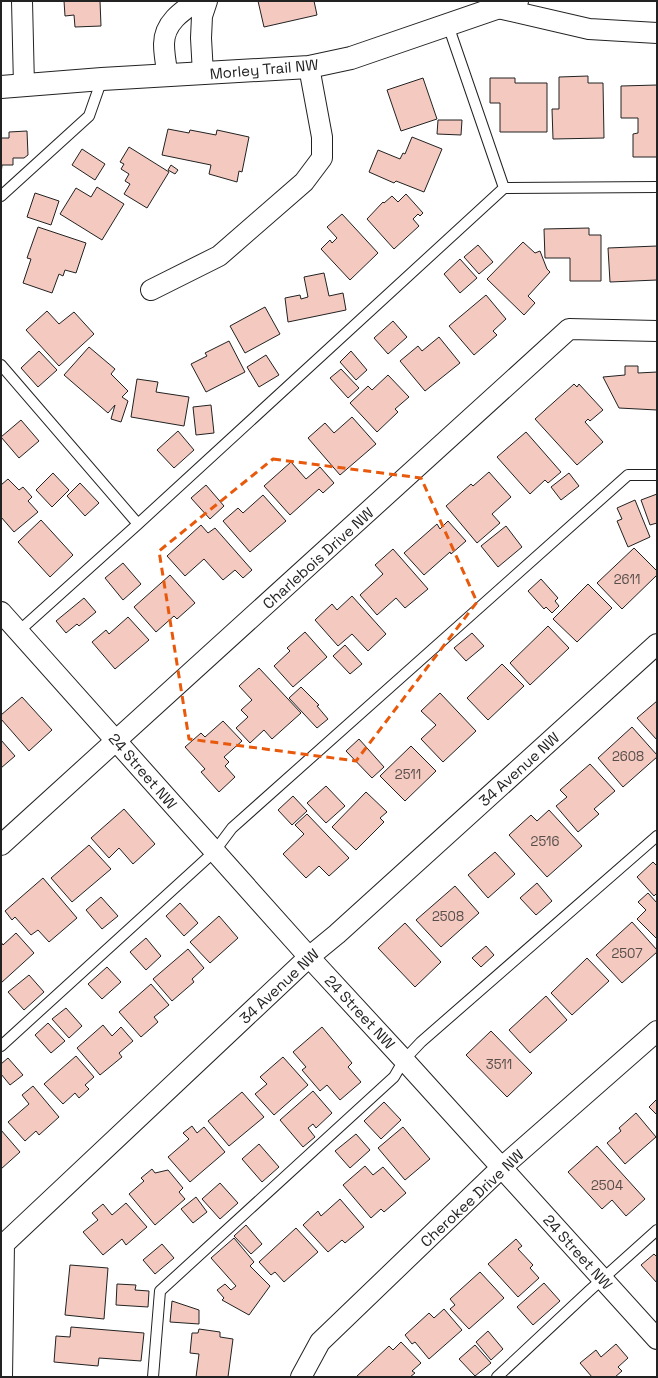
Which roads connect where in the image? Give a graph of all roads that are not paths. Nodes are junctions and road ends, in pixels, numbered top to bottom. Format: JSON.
{"nodes":[{"id":1,"x":22,"y":1,"type":"edge"},
{"id":2,"x":197,"y":1,"type":"edge"},
{"id":3,"x":207,"y":1,"type":"edge"},
{"id":4,"x":507,"y":4,"type":"edge"},
{"id":5,"x":448,"y":24,"type":"junction"},
{"id":6,"x":657,"y":33,"type":"edge"},
{"id":7,"x":309,"y":67,"type":"junction"},
{"id":8,"x":203,"y":74,"type":"junction"},
{"id":9,"x":168,"y":76,"type":"junction"},
{"id":10,"x":102,"y":79,"type":"junction"},
{"id":11,"x":24,"y":86,"type":"junction"},
{"id":12,"x":1,"y":87,"type":"edge"},
{"id":13,"x":657,"y":187,"type":"edge"},
{"id":14,"x":504,"y":188,"type":"junction"},
{"id":15,"x":1,"y":196,"type":"edge"},
{"id":16,"x":151,"y":290,"type":"dead end"},
{"id":17,"x":657,"y":331,"type":"edge"},
{"id":18,"x":1,"y":365,"type":"edge"},
{"id":19,"x":657,"y":475,"type":"edge"},
{"id":20,"x":138,"y":524,"type":"junction"},
{"id":21,"x":2,"y":614,"type":"edge"},
{"id":22,"x":19,"y":631,"type":"junction"},
{"id":23,"x":657,"y":644,"type":"edge"},
{"id":24,"x":117,"y":741,"type":"junction"},
{"id":25,"x":657,"y":836,"type":"edge"},
{"id":26,"x":1,"y":845,"type":"edge"},
{"id":27,"x":214,"y":852,"type":"junction"},
{"id":28,"x":309,"y":957,"type":"junction"},
{"id":29,"x":657,"y":1031,"type":"edge"},
{"id":30,"x":1,"y":1046,"type":"edge"},
{"id":31,"x":404,"y":1060,"type":"junction"},
{"id":32,"x":501,"y":1168,"type":"junction"},
{"id":33,"x":657,"y":1230,"type":"edge"},
{"id":34,"x":603,"y":1279,"type":"junction"},
{"id":35,"x":657,"y":1339,"type":"edge"},
{"id":36,"x":2,"y":1377,"type":"edge"},
{"id":37,"x":152,"y":1377,"type":"edge"},
{"id":38,"x":300,"y":1377,"type":"edge"},
{"id":39,"x":497,"y":1377,"type":"edge"}],
"edges":[{"from":1,"to":11,"type":"street"},
{"from":2,"to":9,"type":"street"},
{"from":3,"to":8,"type":"street"},
{"from":4,"to":5,"type":"street","name":"Morley Trail NW"},
{"from":4,"to":6,"type":"street"},
{"from":5,"to":7,"type":"street","name":"Morley Trail NW"},
{"from":5,"to":14,"type":"lane"},
{"from":7,"to":8,"type":"street","name":"Morley Trail NW"},
{"from":7,"to":16,"type":"street"},
{"from":8,"to":9,"type":"street","name":"Morley Trail NW"},
{"from":9,"to":10,"type":"street","name":"Morley Trail NW"},
{"from":10,"to":11,"type":"street","name":"Morley Trail NW"},
{"from":10,"to":15,"type":"lane"},
{"from":11,"to":12,"type":"street","name":"Morley Trail NW"},
{"from":13,"to":14,"type":"lane"},
{"from":14,"to":20,"type":"lane"},
{"from":17,"to":24,"type":"street","name":"Charlebois Drive NW"},
{"from":18,"to":20,"type":"lane"},
{"from":19,"to":27,"type":"lane"},
{"from":20,"to":22,"type":"lane"},
{"from":21,"to":22,"type":"street","name":"24 Street NW"},
{"from":22,"to":24,"type":"street","name":"24 Street NW"},
{"from":23,"to":28,"type":"street","name":"34 Avenue NW"},
{"from":24,"to":26,"type":"street","name":"Charlebois Drive NW"},
{"from":24,"to":27,"type":"street","name":"24 Street NW"},
{"from":25,"to":31,"type":"lane"},
{"from":27,"to":28,"type":"street","name":"24 Street NW"},
{"from":27,"to":30,"type":"lane"},
{"from":28,"to":31,"type":"street","name":"24 Street NW"},
{"from":28,"to":36,"type":"street","name":"34 Avenue NW"},
{"from":29,"to":32,"type":"street","name":"Cherokee Drive NW"},
{"from":31,"to":32,"type":"street","name":"24 Street NW"},
{"from":31,"to":37,"type":"lane"},
{"from":32,"to":34,"type":"street","name":"24 Street NW"},
{"from":32,"to":38,"type":"street","name":"Cherokee Drive NW"},
{"from":33,"to":34,"type":"lane"},
{"from":34,"to":35,"type":"street","name":"24 Street NW"},
{"from":34,"to":39,"type":"lane"}]}
